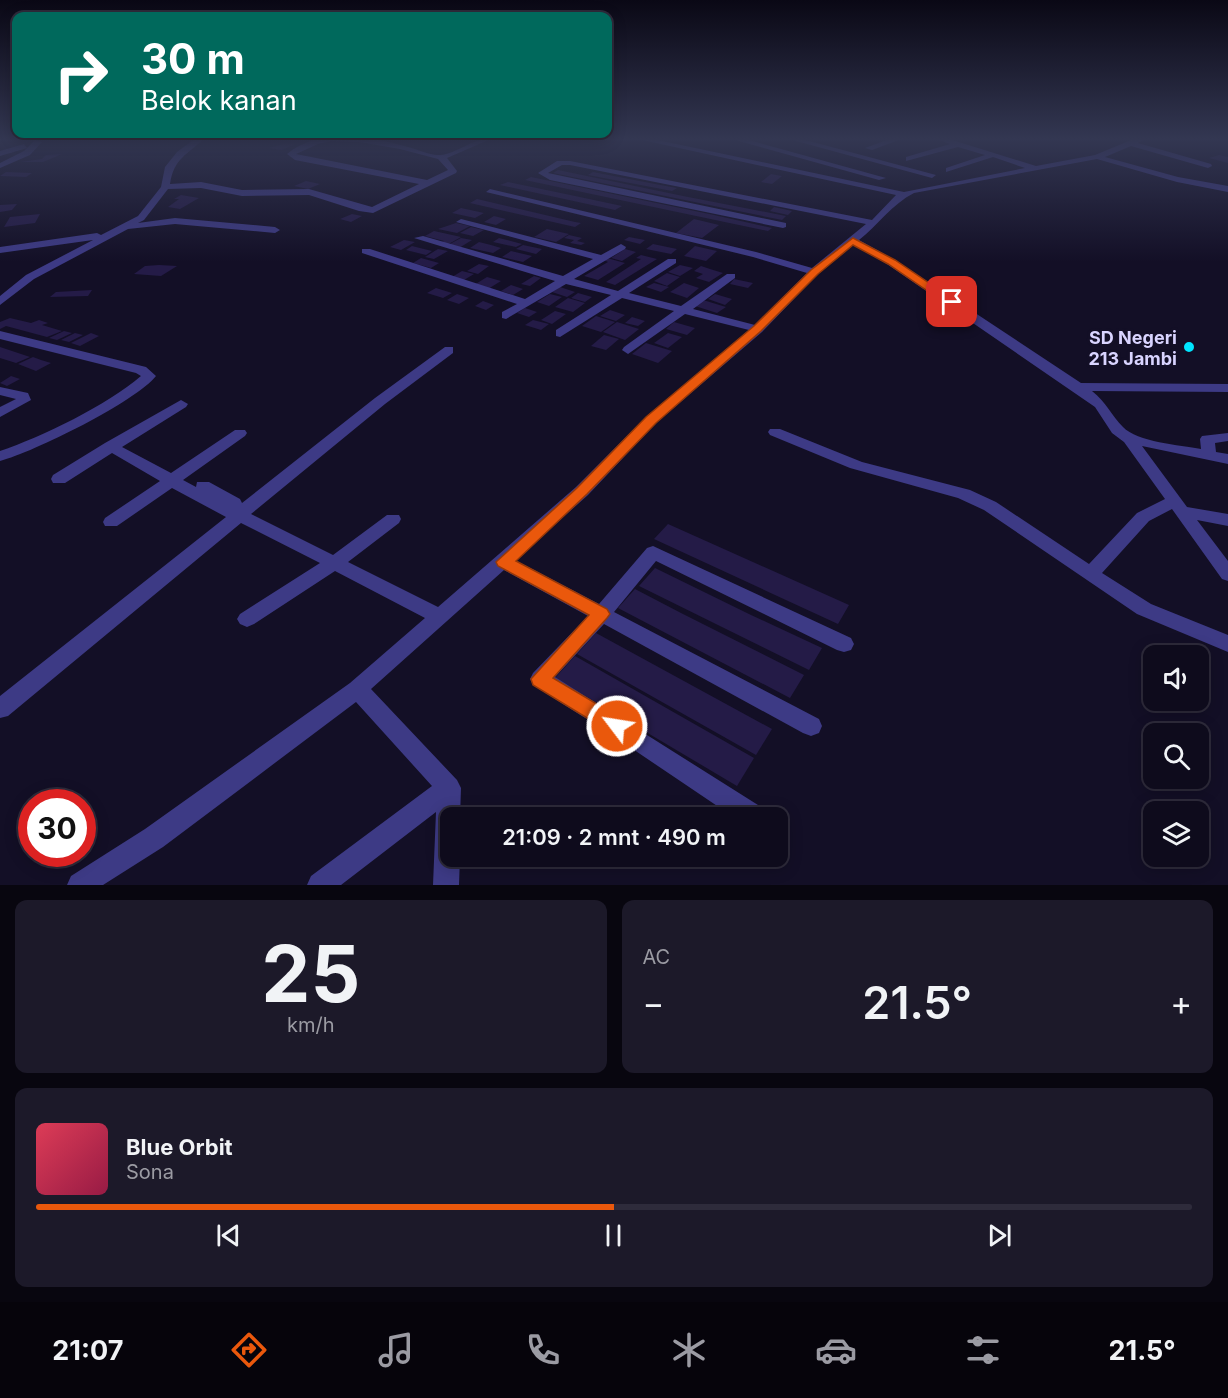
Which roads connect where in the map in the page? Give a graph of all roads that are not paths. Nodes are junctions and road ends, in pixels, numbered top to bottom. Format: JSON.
{"nodes":[{"id":1,"x":166,"y":179,"type":"edge"},
{"id":2,"x":407,"y":179,"type":"edge"},
{"id":3,"x":436,"y":179,"type":"edge"},
{"id":4,"x":561,"y":179,"type":"edge"},
{"id":5,"x":651,"y":179,"type":"edge"},
{"id":6,"x":834,"y":179,"type":"edge"},
{"id":7,"x":982,"y":179,"type":"edge"},
{"id":8,"x":1177,"y":179,"type":"edge"},
{"id":9,"x":1179,"y":179,"type":"edge"},
{"id":10,"x":427,"y":183,"type":"junction"},
{"id":11,"x":165,"y":187,"type":"junction"},
{"id":12,"x":1228,"y":189,"type":"edge"},
{"id":13,"x":490,"y":192,"type":"dead end"},
{"id":14,"x":903,"y":194,"type":"junction"},
{"id":15,"x":1228,"y":200,"type":"edge"},
{"id":16,"x":803,"y":210,"type":"junction"},
{"id":17,"x":461,"y":222,"type":"dead end"},
{"id":18,"x":874,"y":223,"type":"junction"},
{"id":19,"x":783,"y":225,"type":"junction"},
{"id":20,"x":125,"y":226,"type":"junction"},
{"id":21,"x":275,"y":230,"type":"dead end"},
{"id":22,"x":771,"y":234,"type":"dead end"},
{"id":23,"x":106,"y":236,"type":"junction"},
{"id":24,"x":419,"y":238,"type":"dead end"},
{"id":25,"x":853,"y":241,"type":"junction"},
{"id":26,"x":621,"y":247,"type":"dead end"},
{"id":27,"x":0,"y":250,"type":"edge"},
{"id":28,"x":366,"y":251,"type":"dead end"},
{"id":29,"x":602,"y":258,"type":"junction"},
{"id":30,"x":672,"y":261,"type":"dead end"},
{"id":31,"x":814,"y":272,"type":"junction"},
{"id":32,"x":732,"y":276,"type":"dead end"},
{"id":33,"x":567,"y":281,"type":"junction"},
{"id":34,"x":621,"y":295,"type":"junction"},
{"id":35,"x":0,"y":302,"type":"edge"},
{"id":36,"x":527,"y":303,"type":"junction"},
{"id":37,"x":683,"y":311,"type":"junction"},
{"id":38,"x":506,"y":315,"type":"dead end"},
{"id":39,"x":758,"y":329,"type":"junction"},
{"id":40,"x":560,"y":333,"type":"dead end"},
{"id":41,"x":0,"y":335,"type":"edge"},
{"id":42,"x":449,"y":350,"type":"dead end"},
{"id":43,"x":628,"y":350,"type":"dead end"},
{"id":44,"x":1078,"y":387,"type":"junction"},
{"id":45,"x":1228,"y":388,"type":"edge"},
{"id":46,"x":0,"y":391,"type":"edge"},
{"id":47,"x":181,"y":404,"type":"dead end"},
{"id":48,"x":0,"y":413,"type":"edge"},
{"id":49,"x":775,"y":432,"type":"dead end"},
{"id":50,"x":240,"y":433,"type":"dead end"},
{"id":51,"x":1228,"y":437,"type":"edge"},
{"id":52,"x":1129,"y":439,"type":"junction"},
{"id":53,"x":114,"y":444,"type":"junction"},
{"id":54,"x":1209,"y":455,"type":"junction"},
{"id":55,"x":0,"y":456,"type":"edge"},
{"id":56,"x":1228,"y":459,"type":"edge"},
{"id":57,"x":59,"y":478,"type":"dead end"},
{"id":58,"x":177,"y":478,"type":"junction"},
{"id":59,"x":1177,"y":507,"type":"junction"},
{"id":60,"x":239,"y":515,"type":"junction"},
{"id":61,"x":393,"y":519,"type":"dead end"},
{"id":62,"x":1228,"y":520,"type":"edge"},
{"id":63,"x":111,"y":522,"type":"dead end"},
{"id":64,"x":504,"y":562,"type":"junction"},
{"id":65,"x":334,"y":563,"type":"junction"},
{"id":66,"x":1090,"y":574,"type":"junction"},
{"id":67,"x":1228,"y":574,"type":"edge"},
{"id":68,"x":601,"y":614,"type":"junction"},
{"id":69,"x":441,"y":617,"type":"junction"},
{"id":70,"x":247,"y":619,"type":"dead end"},
{"id":71,"x":844,"y":644,"type":"dead end"},
{"id":72,"x":1228,"y":644,"type":"edge"},
{"id":73,"x":357,"y":689,"type":"junction"},
{"id":74,"x":0,"y":709,"type":"edge"},
{"id":75,"x":811,"y":726,"type":"dead end"},
{"id":76,"x":449,"y":788,"type":"junction"},
{"id":77,"x":739,"y":807,"type":"edge"},
{"id":78,"x":80,"y":885,"type":"edge"},
{"id":79,"x":320,"y":885,"type":"edge"},
{"id":80,"x":446,"y":885,"type":"edge"}],
"edges":[{"from":1,"to":11,"type":"street"},
{"from":2,"to":10,"type":"street"},
{"from":3,"to":10,"type":"street"},
{"from":4,"to":19,"type":"street"},
{"from":5,"to":16,"type":"street"},
{"from":6,"to":14,"type":"street"},
{"from":7,"to":14,"type":"street"},
{"from":8,"to":15,"type":"street"},
{"from":9,"to":12,"type":"street"},
{"from":10,"to":11,"type":"street"},
{"from":11,"to":20,"type":"street"},
{"from":13,"to":31,"type":"street"},
{"from":14,"to":18,"type":"street"},
{"from":16,"to":18,"type":"street"},
{"from":16,"to":19,"type":"street"},
{"from":17,"to":29,"type":"street"},
{"from":18,"to":25,"type":"street"},
{"from":19,"to":22,"type":"street"},
{"from":20,"to":21,"type":"street"},
{"from":20,"to":23,"type":"street"},
{"from":23,"to":27,"type":"street"},
{"from":23,"to":35,"type":"street"},
{"from":24,"to":33,"type":"street"},
{"from":25,"to":31,"type":"street"},
{"from":25,"to":44,"type":"street"},
{"from":26,"to":29,"type":"street"},
{"from":28,"to":36,"type":"street"},
{"from":29,"to":33,"type":"street"},
{"from":30,"to":34,"type":"street"},
{"from":31,"to":39,"type":"street"},
{"from":32,"to":37,"type":"street"},
{"from":33,"to":34,"type":"street"},
{"from":33,"to":36,"type":"street"},
{"from":34,"to":37,"type":"street"},
{"from":34,"to":40,"type":"street"},
{"from":36,"to":38,"type":"street"},
{"from":37,"to":39,"type":"street"},
{"from":37,"to":43,"type":"street"},
{"from":39,"to":64,"type":"street"},
{"from":41,"to":55,"type":"street"},
{"from":42,"to":60,"type":"street"},
{"from":44,"to":45,"type":"street"},
{"from":44,"to":52,"type":"street"},
{"from":46,"to":48,"type":"street"},
{"from":47,"to":53,"type":"street"},
{"from":49,"to":66,"type":"street"},
{"from":50,"to":58,"type":"street"},
{"from":51,"to":54,"type":"street"},
{"from":52,"to":54,"type":"street"},
{"from":52,"to":59,"type":"street"},
{"from":53,"to":57,"type":"street"},
{"from":53,"to":58,"type":"street"},
{"from":54,"to":56,"type":"street"},
{"from":58,"to":60,"type":"street"},
{"from":58,"to":63,"type":"street"},
{"from":59,"to":62,"type":"street"},
{"from":59,"to":66,"type":"street"},
{"from":59,"to":67,"type":"street"},
{"from":60,"to":65,"type":"street"},
{"from":60,"to":74,"type":"street"},
{"from":61,"to":65,"type":"street"},
{"from":64,"to":68,"type":"street"},
{"from":64,"to":69,"type":"street"},
{"from":65,"to":69,"type":"street"},
{"from":65,"to":70,"type":"street"},
{"from":66,"to":72,"type":"street"},
{"from":68,"to":71,"type":"street"},
{"from":68,"to":75,"type":"street"},
{"from":68,"to":77,"type":"street"},
{"from":69,"to":73,"type":"street"},
{"from":73,"to":76,"type":"street"},
{"from":73,"to":78,"type":"street"},
{"from":76,"to":79,"type":"street"},
{"from":76,"to":80,"type":"street"}]}
